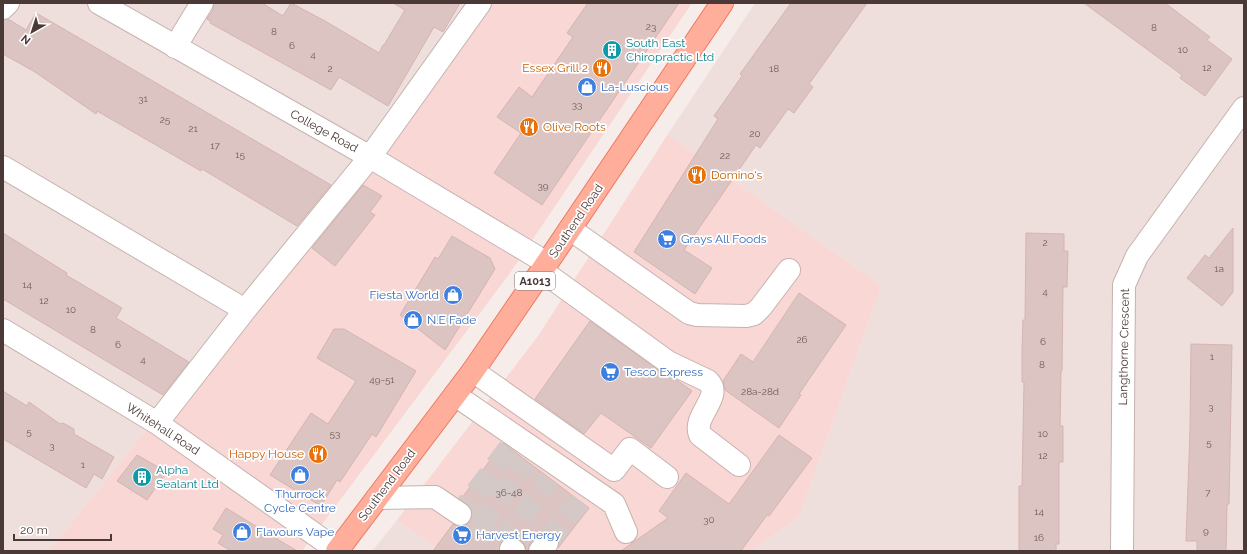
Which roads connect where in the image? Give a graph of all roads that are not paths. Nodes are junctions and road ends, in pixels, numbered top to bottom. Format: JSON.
{"nodes":[{"id":1,"x":8,"y":3,"type":"edge"},
{"id":2,"x":99,"y":3,"type":"edge"},
{"id":3,"x":202,"y":3,"type":"edge"},
{"id":4,"x":480,"y":3,"type":"edge"},
{"id":5,"x":722,"y":3,"type":"edge"},
{"id":6,"x":3,"y":8,"type":"edge"},
{"id":7,"x":175,"y":47,"type":"junction"},
{"id":8,"x":1244,"y":108,"type":"edge"},
{"id":9,"x":370,"y":157,"type":"junction"},
{"id":10,"x":3,"y":167,"type":"edge"},
{"id":11,"x":570,"y":229,"type":"junction"},
{"id":12,"x":545,"y":267,"type":"junction"},
{"id":13,"x":789,"y":270,"type":"dead end"},
{"id":14,"x":245,"y":310,"type":"junction"},
{"id":15,"x":3,"y":330,"type":"edge"},
{"id":16,"x":473,"y":371,"type":"junction"},
{"id":17,"x":455,"y":395,"type":"junction"},
{"id":18,"x":157,"y":423,"type":"junction"},
{"id":19,"x":738,"y":465,"type":"dead end"},
{"id":20,"x":667,"y":477,"type":"dead end"},
{"id":21,"x":377,"y":498,"type":"junction"},
{"id":22,"x":460,"y":514,"type":"dead end"},
{"id":23,"x":626,"y":532,"type":"dead end"},
{"id":24,"x":337,"y":550,"type":"edge"},
{"id":25,"x":1122,"y":551,"type":"edge"}],
"edges":[{"from":1,"to":6,"type":"street"},
{"from":2,"to":7,"type":"street","name":"College Road"},
{"from":3,"to":7,"type":"street"},
{"from":4,"to":9,"type":"street"},
{"from":5,"to":11,"type":"main road","name":"Southend Road","number":"A1013"},
{"from":7,"to":9,"type":"street","name":"College Road"},
{"from":8,"to":25,"type":"street","name":"Langthorne Crescent"},
{"from":9,"to":12,"type":"street","name":"College Road"},
{"from":9,"to":14,"type":"street"},
{"from":10,"to":14,"type":"street"},
{"from":11,"to":12,"type":"main road","name":"Southend Road","number":"A1013"},
{"from":11,"to":13,"type":"street"},
{"from":12,"to":16,"type":"main road","name":"Southend Road","number":"A1013"},
{"from":12,"to":19,"type":"street","name":"College Road"},
{"from":14,"to":18,"type":"street"},
{"from":15,"to":18,"type":"street","name":"Whitehall Road"},
{"from":16,"to":17,"type":"main road","name":"Southend Road","number":"A1013"},
{"from":16,"to":20,"type":"street"},
{"from":17,"to":21,"type":"main road","name":"Southend Road","number":"A1013"},
{"from":17,"to":23,"type":"street"},
{"from":18,"to":24,"type":"street","name":"Whitehall Road"},
{"from":21,"to":22,"type":"street"},
{"from":21,"to":24,"type":"main road","name":"Southend Road","number":"A1013"}]}
